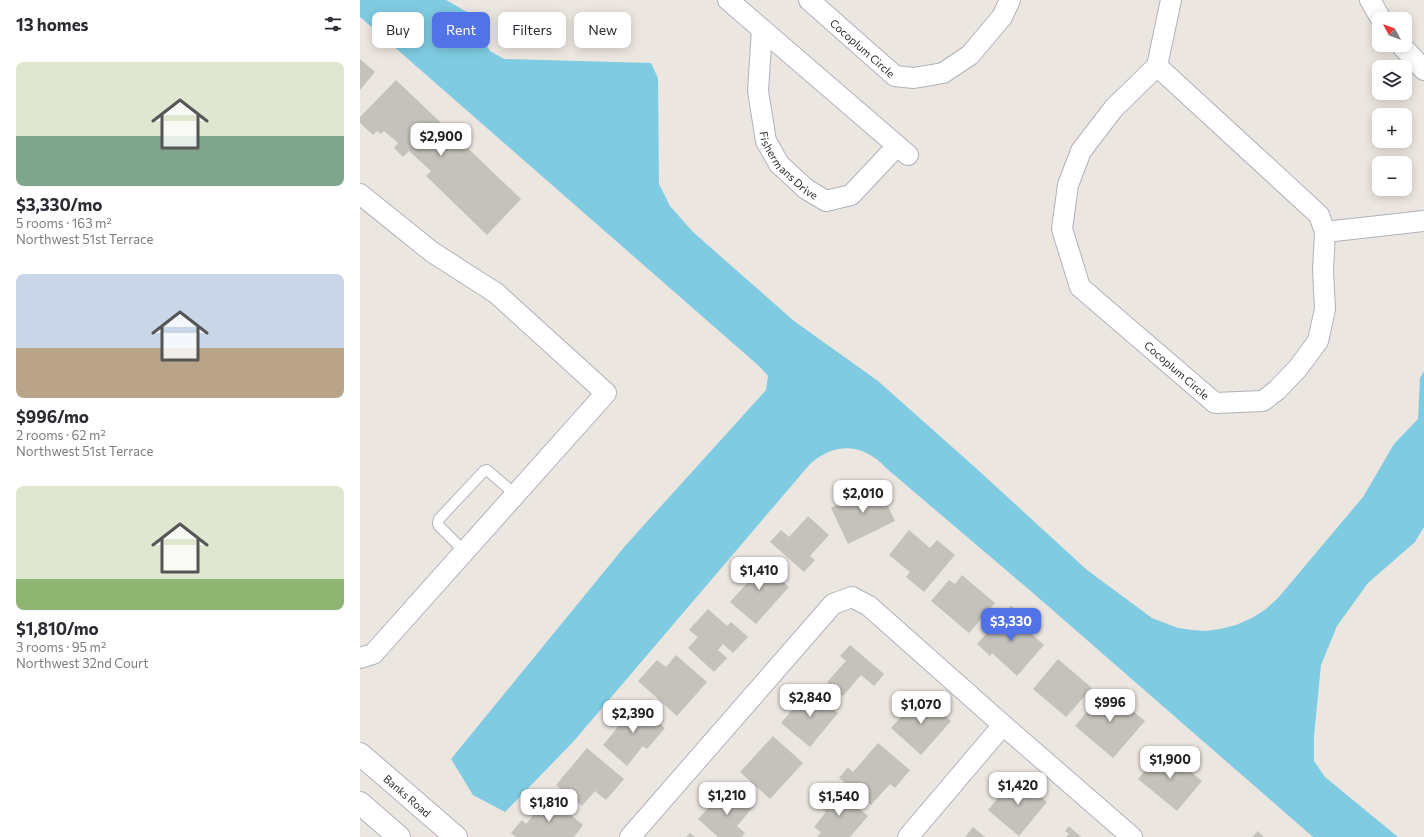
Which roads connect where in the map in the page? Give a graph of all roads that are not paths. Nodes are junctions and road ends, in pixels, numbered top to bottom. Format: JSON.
{"nodes":[{"id":1,"x":728,"y":0,"type":"edge"},
{"id":2,"x":809,"y":0,"type":"edge"},
{"id":3,"x":1010,"y":0,"type":"edge"},
{"id":4,"x":1171,"y":0,"type":"edge"},
{"id":5,"x":1370,"y":0,"type":"edge"},
{"id":6,"x":1377,"y":12,"type":"edge"},
{"id":7,"x":762,"y":29,"type":"junction"},
{"id":8,"x":1407,"y":52,"type":"edge"},
{"id":9,"x":1157,"y":66,"type":"junction"},
{"id":10,"x":1424,"y":70,"type":"edge"},
{"id":11,"x":360,"y":194,"type":"edge"},
{"id":12,"x":1424,"y":221,"type":"edge"},
{"id":13,"x":1325,"y":232,"type":"junction"},
{"id":14,"x":516,"y":495,"type":"junction"},
{"id":15,"x":465,"y":552,"type":"junction"},
{"id":16,"x":360,"y":658,"type":"edge"},
{"id":17,"x":1003,"y":725,"type":"junction"},
{"id":18,"x":360,"y":754,"type":"edge"},
{"id":19,"x":360,"y":803,"type":"edge"},
{"id":20,"x":399,"y":837,"type":"edge"},
{"id":21,"x":456,"y":837,"type":"edge"},
{"id":22,"x":630,"y":837,"type":"edge"},
{"id":23,"x":908,"y":837,"type":"edge"},
{"id":24,"x":1132,"y":837,"type":"edge"}],
"edges":[{"from":1,"to":7,"type":"street","name":"Fishermans Drive"},
{"from":2,"to":3,"type":"street","name":"Cocoplum Circle"},
{"from":4,"to":9,"type":"street"},
{"from":5,"to":6,"type":"street"},
{"from":7,"to":7,"type":"street","name":"Fishermans Drive"},
{"from":8,"to":10,"type":"street"},
{"from":9,"to":13,"type":"street","name":"Cocoplum Circle"},
{"from":9,"to":13,"type":"street","name":"Cocoplum Circle"},
{"from":11,"to":14,"type":"street"},
{"from":12,"to":13,"type":"street"},
{"from":14,"to":15,"type":"street"},
{"from":14,"to":15,"type":"lane"},
{"from":15,"to":16,"type":"street"},
{"from":17,"to":22,"type":"street"},
{"from":17,"to":23,"type":"street"},
{"from":17,"to":24,"type":"street"},
{"from":18,"to":21,"type":"street","name":"Banks Road"},
{"from":19,"to":20,"type":"street"}]}
